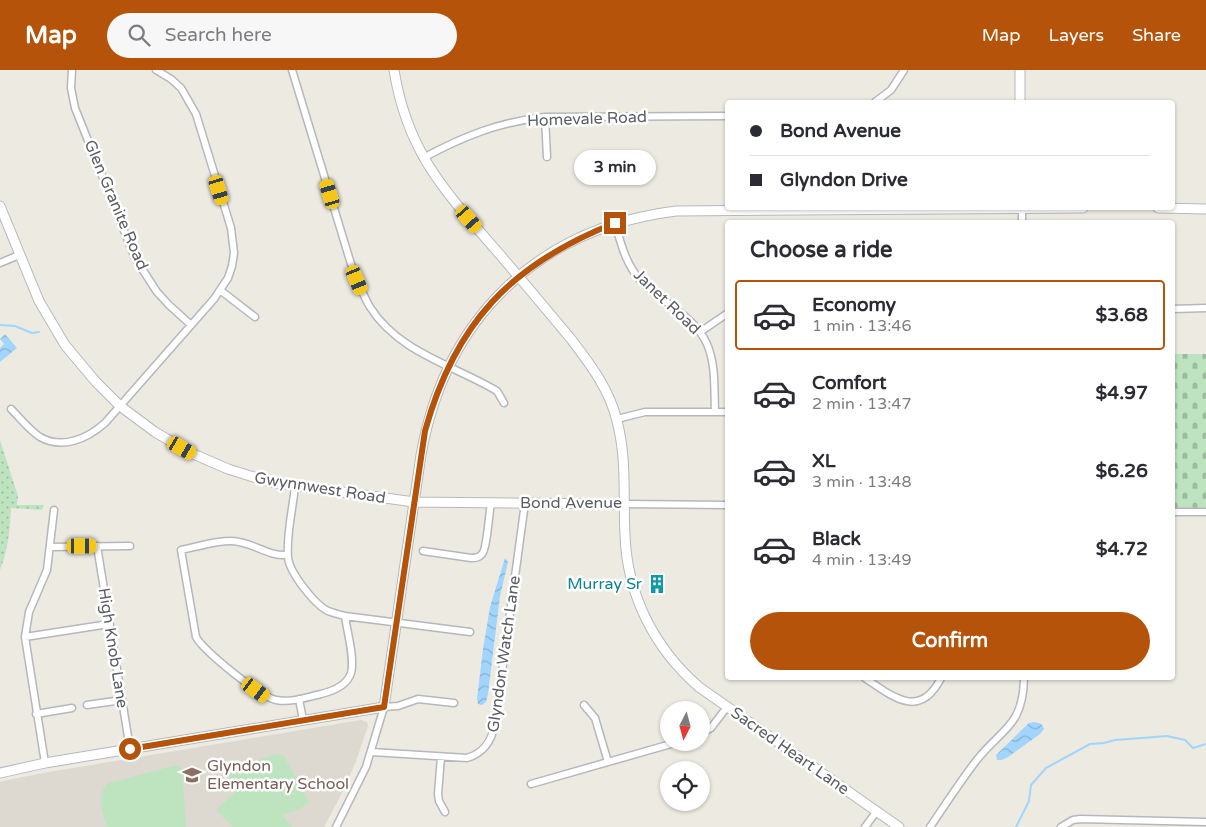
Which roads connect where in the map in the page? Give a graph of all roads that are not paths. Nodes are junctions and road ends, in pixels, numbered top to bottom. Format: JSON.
{"nodes":[{"id":1,"x":72,"y":70,"type":"edge"},
{"id":2,"x":156,"y":70,"type":"edge"},
{"id":3,"x":292,"y":70,"type":"edge"},
{"id":4,"x":394,"y":70,"type":"edge"},
{"id":5,"x":904,"y":70,"type":"edge"},
{"id":6,"x":1020,"y":70,"type":"edge"},
{"id":7,"x":885,"y":100,"type":"edge"},
{"id":8,"x":1020,"y":100,"type":"edge"},
{"id":9,"x":725,"y":116,"type":"edge"},
{"id":10,"x":545,"y":117,"type":"junction"},
{"id":11,"x":547,"y":157,"type":"dead end"},
{"id":12,"x":423,"y":158,"type":"junction"},
{"id":13,"x":0,"y":206,"type":"edge"},
{"id":14,"x":1175,"y":208,"type":"edge"},
{"id":15,"x":1206,"y":209,"type":"edge"},
{"id":16,"x":725,"y":210,"type":"edge"},
{"id":17,"x":615,"y":223,"type":"junction"},
{"id":18,"x":19,"y":255,"type":"junction"},
{"id":19,"x":0,"y":263,"type":"edge"},
{"id":20,"x":519,"y":277,"type":"junction"},
{"id":21,"x":220,"y":290,"type":"junction"},
{"id":22,"x":1175,"y":308,"type":"edge"},
{"id":23,"x":1206,"y":308,"type":"edge"},
{"id":24,"x":725,"y":315,"type":"edge"},
{"id":25,"x":255,"y":317,"type":"dead end"},
{"id":26,"x":191,"y":325,"type":"junction"},
{"id":27,"x":700,"y":332,"type":"junction"},
{"id":28,"x":448,"y":366,"type":"junction"},
{"id":29,"x":504,"y":403,"type":"dead end"},
{"id":30,"x":120,"y":406,"type":"junction"},
{"id":31,"x":11,"y":409,"type":"dead end"},
{"id":32,"x":715,"y":412,"type":"junction"},
{"id":33,"x":725,"y":412,"type":"edge"},
{"id":34,"x":617,"y":420,"type":"junction"},
{"id":35,"x":295,"y":486,"type":"junction"},
{"id":36,"x":414,"y":502,"type":"junction"},
{"id":37,"x":491,"y":503,"type":"junction"},
{"id":38,"x":526,"y":503,"type":"junction"},
{"id":39,"x":625,"y":504,"type":"junction"},
{"id":40,"x":725,"y":505,"type":"edge"},
{"id":41,"x":54,"y":510,"type":"dead end"},
{"id":42,"x":1175,"y":512,"type":"edge"},
{"id":43,"x":1206,"y":512,"type":"edge"},
{"id":44,"x":50,"y":546,"type":"junction"},
{"id":45,"x":97,"y":546,"type":"junction"},
{"id":46,"x":130,"y":546,"type":"dead end"},
{"id":47,"x":423,"y":551,"type":"dead end"},
{"id":48,"x":288,"y":555,"type":"junction"},
{"id":49,"x":345,"y":616,"type":"junction"},
{"id":50,"x":397,"y":623,"type":"junction"},
{"id":51,"x":109,"y":624,"type":"junction"},
{"id":52,"x":470,"y":632,"type":"dead end"},
{"id":53,"x":25,"y":638,"type":"junction"},
{"id":54,"x":868,"y":680,"type":"edge"},
{"id":55,"x":940,"y":680,"type":"edge"},
{"id":56,"x":1024,"y":680,"type":"edge"},
{"id":57,"x":299,"y":699,"type":"junction"},
{"id":58,"x":122,"y":700,"type":"junction"},
{"id":59,"x":454,"y":703,"type":"dead end"},
{"id":60,"x":86,"y":705,"type":"dead end"},
{"id":61,"x":584,"y":705,"type":"dead end"},
{"id":62,"x":384,"y":707,"type":"junction"},
{"id":63,"x":727,"y":707,"type":"junction"},
{"id":64,"x":72,"y":708,"type":"dead end"},
{"id":65,"x":36,"y":714,"type":"junction"},
{"id":66,"x":303,"y":720,"type":"junction"},
{"id":67,"x":710,"y":729,"type":"edge"},
{"id":68,"x":660,"y":747,"type":"edge"},
{"id":69,"x":130,"y":749,"type":"junction"},
{"id":70,"x":372,"y":752,"type":"junction"},
{"id":71,"x":441,"y":757,"type":"junction"},
{"id":72,"x":608,"y":762,"type":"junction"},
{"id":73,"x":44,"y":763,"type":"junction"},
{"id":74,"x":0,"y":774,"type":"edge"},
{"id":75,"x":531,"y":784,"type":"dead end"},
{"id":76,"x":876,"y":811,"type":"junction"},
{"id":77,"x":445,"y":812,"type":"dead end"},
{"id":78,"x":1206,"y":822,"type":"edge"},
{"id":79,"x":1152,"y":824,"type":"edge"},
{"id":80,"x":336,"y":827,"type":"edge"},
{"id":81,"x":865,"y":827,"type":"edge"},
{"id":82,"x":899,"y":827,"type":"edge"},
{"id":83,"x":930,"y":827,"type":"edge"},
{"id":84,"x":1060,"y":827,"type":"edge"}],
"edges":[{"from":1,"to":26,"type":"street","name":"Glen Granite Road"},
{"from":2,"to":21,"type":"street"},
{"from":3,"to":28,"type":"street"},
{"from":4,"to":12,"type":"street","name":"Sacred Heart Lane"},
{"from":5,"to":7,"type":"street"},
{"from":6,"to":8,"type":"street"},
{"from":9,"to":10,"type":"street","name":"Homevale Road"},
{"from":10,"to":11,"type":"street"},
{"from":10,"to":12,"type":"street","name":"Homevale Road"},
{"from":12,"to":20,"type":"street","name":"Sacred Heart Lane"},
{"from":13,"to":18,"type":"street","name":"Gwynnwest Road"},
{"from":14,"to":15,"type":"street"},
{"from":16,"to":17,"type":"street"},
{"from":17,"to":20,"type":"street"},
{"from":17,"to":27,"type":"street","name":"Janet Road"},
{"from":18,"to":19,"type":"street"},
{"from":18,"to":30,"type":"street","name":"Gwynnwest Road"},
{"from":20,"to":28,"type":"street"},
{"from":20,"to":34,"type":"street","name":"Sacred Heart Lane"},
{"from":21,"to":25,"type":"street"},
{"from":21,"to":26,"type":"street"},
{"from":22,"to":23,"type":"street"},
{"from":24,"to":27,"type":"street"},
{"from":26,"to":30,"type":"street"},
{"from":27,"to":32,"type":"street","name":"Janet Road"},
{"from":28,"to":29,"type":"street"},
{"from":28,"to":36,"type":"street"},
{"from":30,"to":31,"type":"street"},
{"from":30,"to":35,"type":"street","name":"Gwynnwest Road"},
{"from":32,"to":33,"type":"street"},
{"from":32,"to":34,"type":"street"},
{"from":34,"to":39,"type":"street","name":"Sacred Heart Lane"},
{"from":35,"to":36,"type":"street","name":"Gwynnwest Road"},
{"from":35,"to":48,"type":"street"},
{"from":36,"to":37,"type":"street","name":"Bond Avenue"},
{"from":36,"to":50,"type":"street"},
{"from":37,"to":38,"type":"street","name":"Bond Avenue"},
{"from":37,"to":47,"type":"street"},
{"from":38,"to":39,"type":"street","name":"Bond Avenue"},
{"from":38,"to":71,"type":"street","name":"Glyndon Watch Lane"},
{"from":39,"to":40,"type":"street","name":"Bond Avenue"},
{"from":39,"to":63,"type":"street","name":"Sacred Heart Lane"},
{"from":41,"to":44,"type":"street"},
{"from":42,"to":43,"type":"street"},
{"from":44,"to":45,"type":"street"},
{"from":44,"to":53,"type":"street"},
{"from":45,"to":46,"type":"street"},
{"from":45,"to":51,"type":"street","name":"High Knob Lane"},
{"from":48,"to":49,"type":"street"},
{"from":48,"to":57,"type":"street"},
{"from":49,"to":50,"type":"street"},
{"from":49,"to":57,"type":"street"},
{"from":50,"to":52,"type":"street"},
{"from":50,"to":62,"type":"street"},
{"from":51,"to":53,"type":"street"},
{"from":51,"to":58,"type":"street","name":"High Knob Lane"},
{"from":53,"to":65,"type":"street"},
{"from":54,"to":55,"type":"street"},
{"from":56,"to":83,"type":"street"},
{"from":57,"to":66,"type":"street"},
{"from":58,"to":60,"type":"street"},
{"from":58,"to":69,"type":"street","name":"High Knob Lane"},
{"from":59,"to":62,"type":"street"},
{"from":61,"to":72,"type":"street"},
{"from":62,"to":66,"type":"street"},
{"from":62,"to":70,"type":"street"},
{"from":63,"to":67,"type":"street"},
{"from":63,"to":76,"type":"street","name":"Sacred Heart Lane"},
{"from":64,"to":65,"type":"street"},
{"from":65,"to":73,"type":"street"},
{"from":66,"to":69,"type":"street"},
{"from":68,"to":72,"type":"street"},
{"from":69,"to":73,"type":"street"},
{"from":70,"to":71,"type":"street","name":"Glyndon Watch Lane"},
{"from":70,"to":80,"type":"street"},
{"from":71,"to":77,"type":"street"},
{"from":72,"to":75,"type":"street"},
{"from":73,"to":74,"type":"street"},
{"from":76,"to":81,"type":"street"},
{"from":76,"to":82,"type":"street","name":"Sacred Heart Lane"},
{"from":78,"to":79,"type":"street"},
{"from":79,"to":84,"type":"street"}]}
